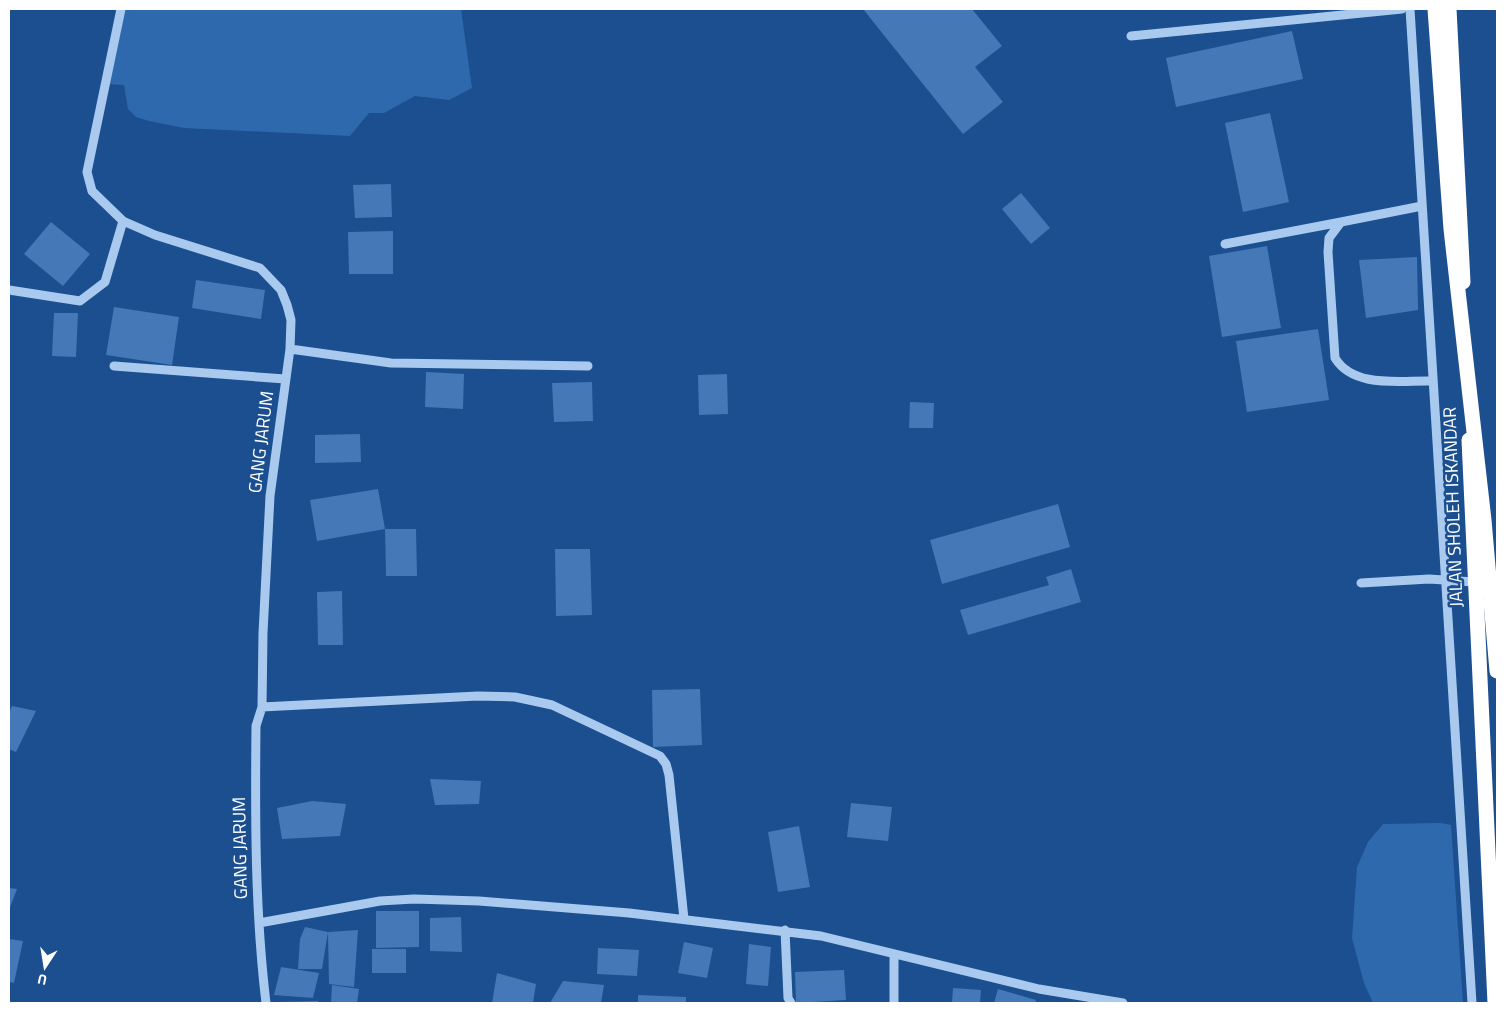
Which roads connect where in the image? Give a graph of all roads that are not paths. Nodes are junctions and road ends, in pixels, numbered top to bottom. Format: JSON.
{"nodes":[{"id":1,"x":121,"y":9,"type":"edge"},
{"id":2,"x":1402,"y":9,"type":"edge"},
{"id":3,"x":1410,"y":9,"type":"edge"},
{"id":4,"x":1436,"y":9,"type":"edge"},
{"id":5,"x":1449,"y":9,"type":"edge"},
{"id":6,"x":1131,"y":36,"type":"dead end"},
{"id":7,"x":1422,"y":206,"type":"junction"},
{"id":8,"x":123,"y":221,"type":"junction"},
{"id":9,"x":1341,"y":222,"type":"junction"},
{"id":10,"x":1225,"y":244,"type":"dead end"},
{"id":11,"x":9,"y":290,"type":"edge"},
{"id":12,"x":290,"y":349,"type":"junction"},
{"id":13,"x":114,"y":366,"type":"dead end"},
{"id":14,"x":588,"y":366,"type":"dead end"},
{"id":15,"x":285,"y":379,"type":"junction"},
{"id":16,"x":1433,"y":381,"type":"junction"},
{"id":17,"x":1446,"y":580,"type":"junction"},
{"id":18,"x":1474,"y":582,"type":"junction"},
{"id":19,"x":1361,"y":583,"type":"dead end"},
{"id":20,"x":1497,"y":671,"type":"edge"},
{"id":21,"x":262,"y":707,"type":"junction"},
{"id":22,"x":684,"y":919,"type":"junction"},
{"id":23,"x":259,"y":924,"type":"junction"},
{"id":24,"x":784,"y":930,"type":"junction"},
{"id":25,"x":894,"y":955,"type":"junction"},
{"id":26,"x":1120,"y":1002,"type":"edge"},
{"id":27,"x":266,"y":1003,"type":"edge"},
{"id":28,"x":791,"y":1003,"type":"edge"},
{"id":29,"x":894,"y":1003,"type":"edge"},
{"id":30,"x":1472,"y":1003,"type":"edge"},
{"id":31,"x":1495,"y":1003,"type":"edge"}],
"edges":[{"from":1,"to":8,"type":"street","name":"GANG JARUM"},
{"from":2,"to":6,"type":"street"},
{"from":3,"to":7,"type":"street"},
{"from":4,"to":20,"type":"highway","bridge":true},
{"from":5,"to":18,"type":"highway","name":"JALAN SHOLEH ISKANDAR"},
{"from":7,"to":9,"type":"street"},
{"from":7,"to":16,"type":"street"},
{"from":8,"to":11,"type":"street"},
{"from":8,"to":12,"type":"street","name":"GANG JARUM"},
{"from":9,"to":10,"type":"street"},
{"from":9,"to":16,"type":"street"},
{"from":12,"to":14,"type":"street"},
{"from":12,"to":15,"type":"street","name":"GANG JARUM"},
{"from":13,"to":15,"type":"street"},
{"from":15,"to":21,"type":"street","name":"GANG JARUM"},
{"from":16,"to":17,"type":"street"},
{"from":17,"to":18,"type":"street"},
{"from":17,"to":19,"type":"street"},
{"from":17,"to":30,"type":"street"},
{"from":18,"to":31,"type":"highway","name":"JALAN SHOLEH ISKANDAR"},
{"from":21,"to":22,"type":"street"},
{"from":21,"to":23,"type":"street","name":"GANG JARUM"},
{"from":22,"to":23,"type":"street"},
{"from":22,"to":24,"type":"street"},
{"from":23,"to":27,"type":"street","name":"GANG JARUM"},
{"from":24,"to":25,"type":"street"},
{"from":24,"to":28,"type":"street"},
{"from":25,"to":26,"type":"street"},
{"from":25,"to":29,"type":"street"}]}
